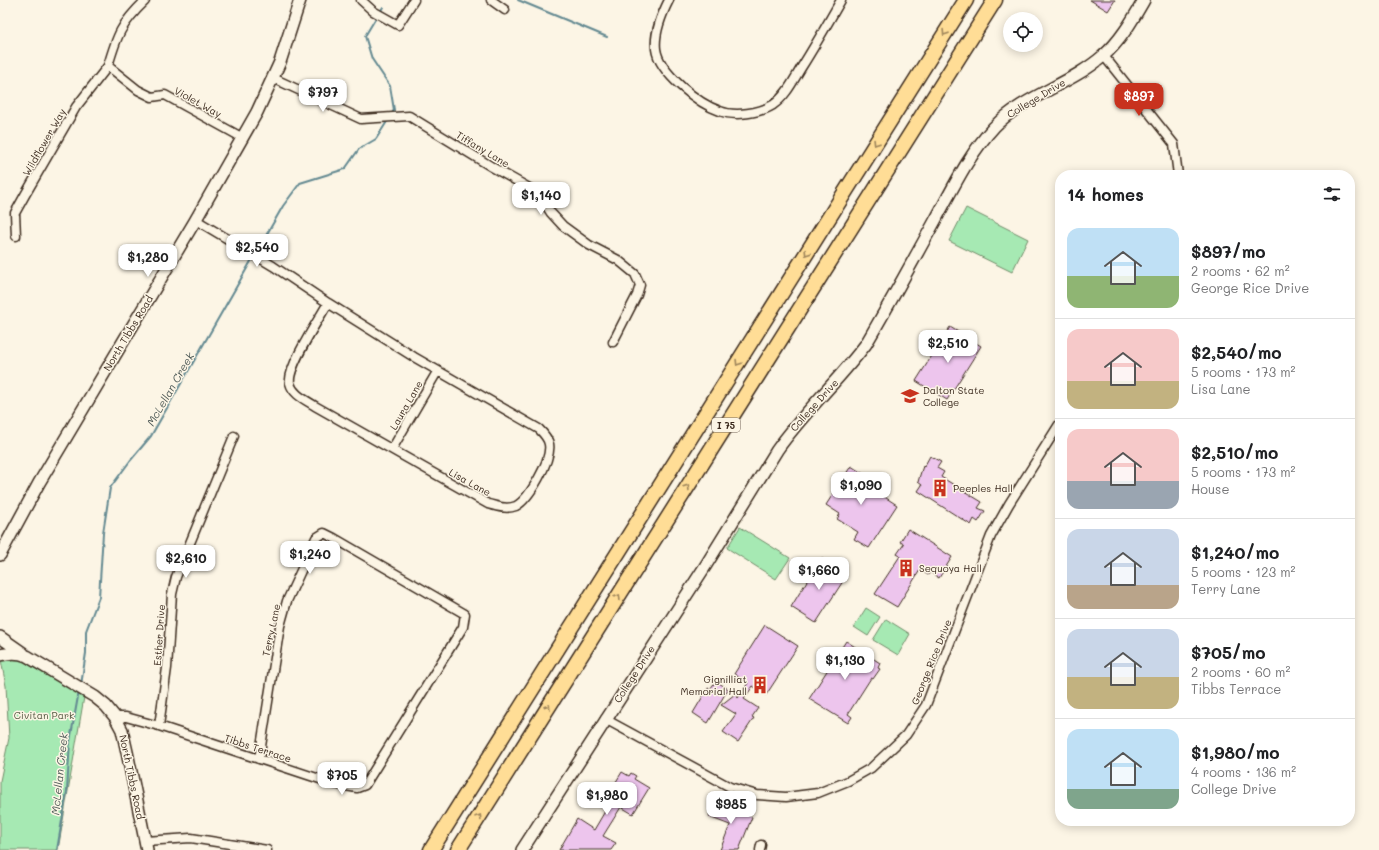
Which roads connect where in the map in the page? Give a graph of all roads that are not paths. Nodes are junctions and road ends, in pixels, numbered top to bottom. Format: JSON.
{"nodes":[{"id":1,"x":300,"y":0,"type":"edge"},
{"id":2,"x":361,"y":0,"type":"edge"},
{"id":3,"x":414,"y":0,"type":"edge"},
{"id":4,"x":491,"y":0,"type":"edge"},
{"id":5,"x":670,"y":0,"type":"edge"},
{"id":6,"x":841,"y":0,"type":"edge"},
{"id":7,"x":966,"y":0,"type":"edge"},
{"id":8,"x":995,"y":0,"type":"edge"},
{"id":9,"x":1144,"y":0,"type":"edge"},
{"id":10,"x":145,"y":1,"type":"edge"},
{"id":11,"x":505,"y":10,"type":"dead end"},
{"id":12,"x":1104,"y":56,"type":"junction"},
{"id":13,"x":108,"y":66,"type":"junction"},
{"id":14,"x":273,"y":78,"type":"junction"},
{"id":15,"x":243,"y":138,"type":"junction"},
{"id":16,"x":1177,"y":170,"type":"edge"},
{"id":17,"x":196,"y":220,"type":"junction"},
{"id":18,"x":16,"y":236,"type":"dead end"},
{"id":19,"x":328,"y":303,"type":"junction"},
{"id":20,"x":613,"y":342,"type":"dead end"},
{"id":21,"x":437,"y":372,"type":"junction"},
{"id":22,"x":1055,"y":431,"type":"edge"},
{"id":23,"x":234,"y":436,"type":"dead end"},
{"id":24,"x":392,"y":449,"type":"junction"},
{"id":25,"x":0,"y":555,"type":"edge"},
{"id":26,"x":465,"y":614,"type":"joint"},
{"id":27,"x":0,"y":637,"type":"edge"},
{"id":28,"x":0,"y":656,"type":"edge"},
{"id":29,"x":27,"y":656,"type":"junction"},
{"id":30,"x":115,"y":717,"type":"junction"},
{"id":31,"x":605,"y":719,"type":"junction"},
{"id":32,"x":159,"y":726,"type":"junction"},
{"id":33,"x":260,"y":759,"type":"junction"},
{"id":34,"x":146,"y":845,"type":"edge"},
{"id":35,"x":267,"y":850,"type":"edge"},
{"id":36,"x":431,"y":850,"type":"edge"},
{"id":37,"x":458,"y":850,"type":"edge"},
{"id":38,"x":522,"y":850,"type":"edge"}],
"edges":[{"from":1,"to":14,"type":"street","name":"North Tibbs Road"},
{"from":2,"to":3,"type":"street"},
{"from":4,"to":11,"type":"street"},
{"from":5,"to":6,"type":"street"},
{"from":7,"to":36,"type":"highway","number":"I 75","one_way":true},
{"from":37,"to":8,"type":"highway","number":"I 75","one_way":true},
{"from":9,"to":12,"type":"street","name":"College Drive"},
{"from":10,"to":13,"type":"street"},
{"from":12,"to":16,"type":"street"},
{"from":12,"to":31,"type":"street","name":"College Drive"},
{"from":13,"to":15,"type":"street","name":"Violet Way"},
{"from":13,"to":18,"type":"street","name":"Wildflower Way"},
{"from":14,"to":15,"type":"street","name":"North Tibbs Road"},
{"from":14,"to":20,"type":"street","name":"Tiffany Lane"},
{"from":15,"to":17,"type":"street","name":"North Tibbs Road"},
{"from":17,"to":19,"type":"street","name":"Lisa Lane"},
{"from":17,"to":25,"type":"street","name":"North Tibbs Road"},
{"from":19,"to":21,"type":"street","name":"Lisa Lane"},
{"from":19,"to":24,"type":"street","name":"Lisa Lane"},
{"from":21,"to":24,"type":"street","name":"Laura Lane"},
{"from":21,"to":24,"type":"street","name":"Lisa Lane"},
{"from":22,"to":31,"type":"street","name":"George Rice Drive"},
{"from":23,"to":32,"type":"street","name":"Esther Drive"},
{"from":26,"to":33,"type":"street","name":"Tibbs Terrace"},
{"from":26,"to":33,"type":"street","name":"Terry Lane"},
{"from":27,"to":29,"type":"street","name":"North Tibbs Road"},
{"from":28,"to":29,"type":"street","name":"North Tibbs Road"},
{"from":29,"to":30,"type":"street","name":"North Tibbs Road"},
{"from":30,"to":32,"type":"street","name":"Tibbs Terrace"},
{"from":30,"to":34,"type":"street","name":"North Tibbs Road"},
{"from":31,"to":38,"type":"street","name":"College Drive"},
{"from":32,"to":33,"type":"street","name":"Tibbs Terrace"},
{"from":34,"to":35,"type":"street"}]}
